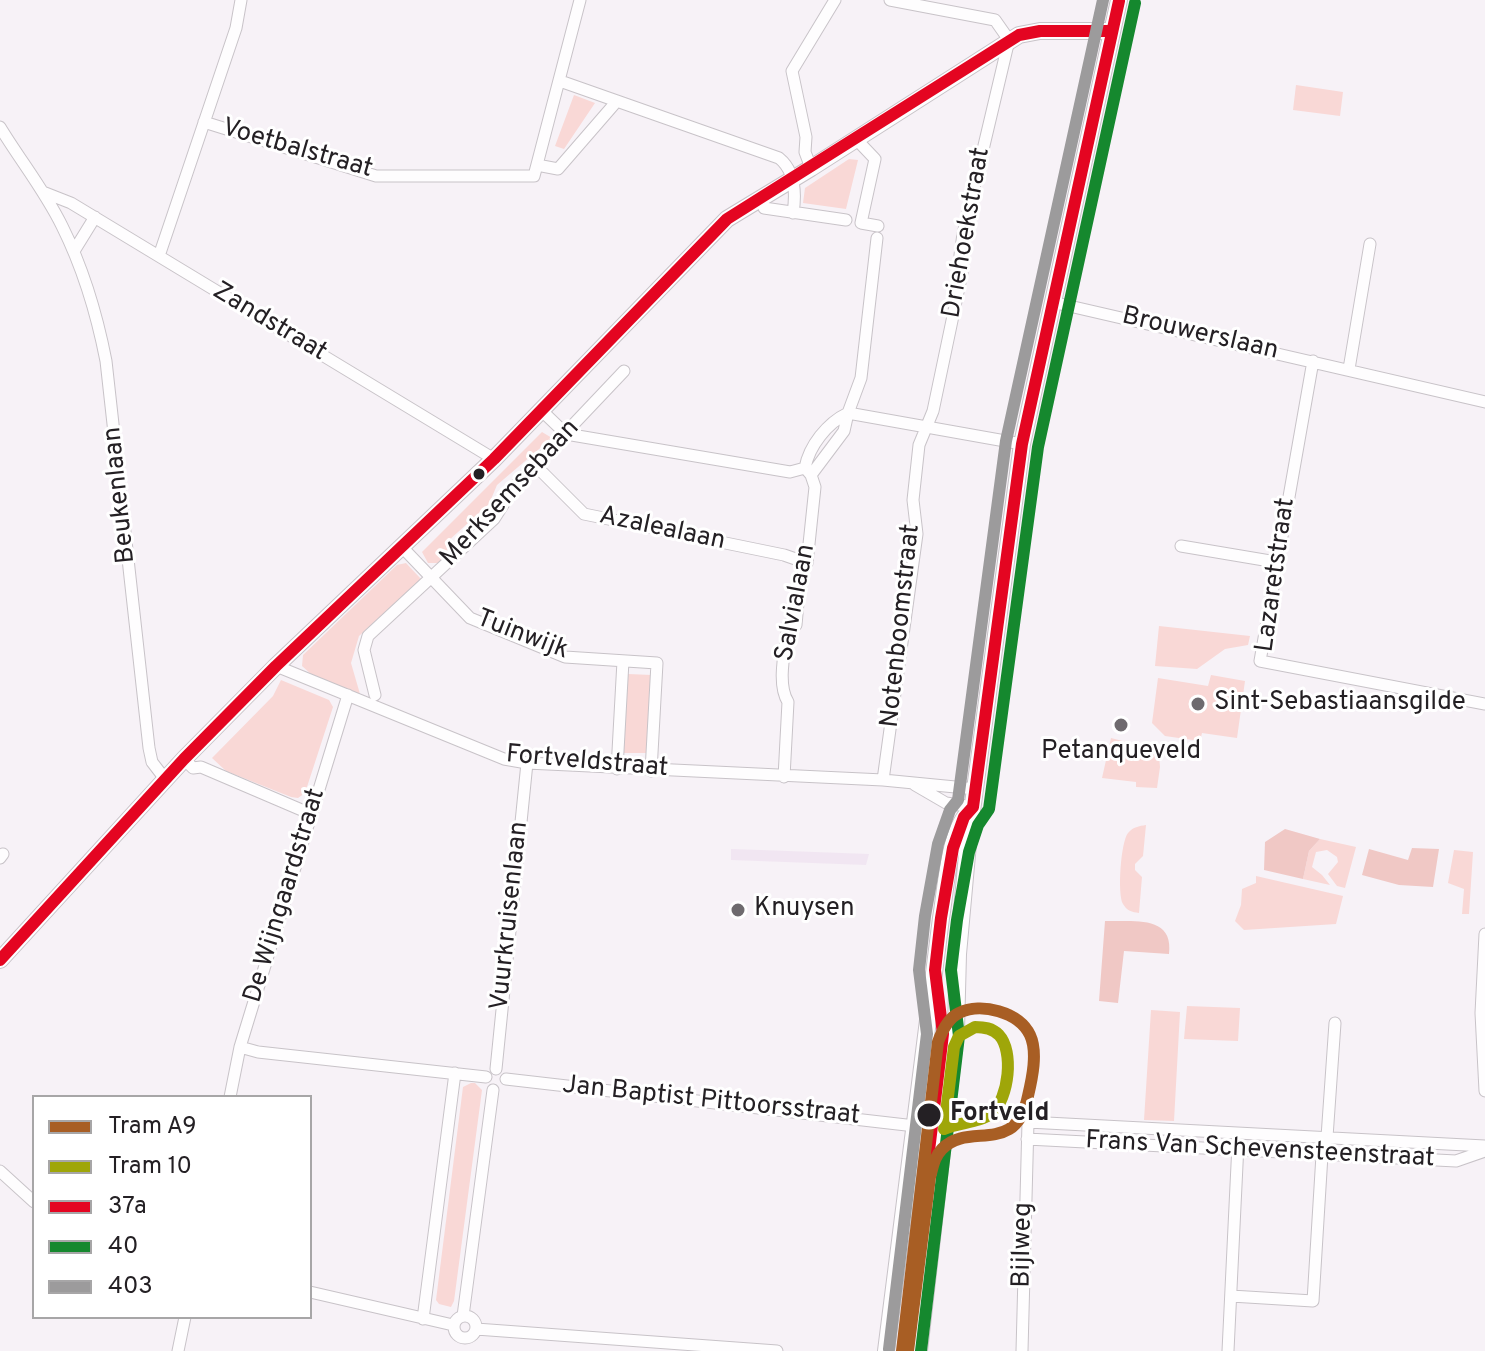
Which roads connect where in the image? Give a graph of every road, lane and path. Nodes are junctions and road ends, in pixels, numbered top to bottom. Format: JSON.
{"nodes":[{"id":1,"x":241,"y":0,"type":"edge"},
{"id":2,"x":580,"y":0,"type":"edge"},
{"id":3,"x":835,"y":0,"type":"edge"},
{"id":4,"x":890,"y":0,"type":"edge"},
{"id":5,"x":1119,"y":0,"type":"edge"},
{"id":6,"x":1111,"y":31,"type":"junction"},
{"id":7,"x":1009,"y":40,"type":"junction"},
{"id":8,"x":560,"y":81,"type":"junction"},
{"id":9,"x":617,"y":101,"type":"junction"},
{"id":10,"x":204,"y":122,"type":"junction"},
{"id":11,"x":0,"y":127,"type":"edge"},
{"id":12,"x":856,"y":139,"type":"junction"},
{"id":13,"x":811,"y":168,"type":"junction"},
{"id":14,"x":536,"y":171,"type":"junction"},
{"id":15,"x":790,"y":180,"type":"junction"},
{"id":16,"x":43,"y":192,"type":"junction"},
{"id":17,"x":764,"y":208,"type":"dead end"},
{"id":18,"x":793,"y":213,"type":"junction"},
{"id":19,"x":95,"y":217,"type":"junction"},
{"id":20,"x":846,"y":220,"type":"dead end"},
{"id":21,"x":1370,"y":244,"type":"dead end"},
{"id":22,"x":74,"y":251,"type":"junction"},
{"id":23,"x":159,"y":256,"type":"junction"},
{"id":24,"x":1052,"y":302,"type":"junction"},
{"id":25,"x":1313,"y":361,"type":"junction"},
{"id":26,"x":1349,"y":369,"type":"junction"},
{"id":27,"x":624,"y":371,"type":"dead end"},
{"id":28,"x":1485,"y":402,"type":"edge"},
{"id":29,"x":541,"y":410,"type":"junction"},
{"id":30,"x":848,"y":413,"type":"junction"},
{"id":31,"x":926,"y":426,"type":"junction"},
{"id":32,"x":566,"y":434,"type":"junction"},
{"id":33,"x":1022,"y":444,"type":"junction"},
{"id":34,"x":494,"y":459,"type":"junction"},
{"id":35,"x":535,"y":465,"type":"junction"},
{"id":36,"x":808,"y":472,"type":"junction"},
{"id":37,"x":401,"y":546,"type":"junction"},
{"id":38,"x":1181,"y":546,"type":"dead end"},
{"id":39,"x":1276,"y":562,"type":"junction"},
{"id":40,"x":807,"y":563,"type":"junction"},
{"id":41,"x":432,"y":578,"type":"junction"},
{"id":42,"x":623,"y":661,"type":"junction"},
{"id":43,"x":276,"y":666,"type":"junction"},
{"id":44,"x":348,"y":695,"type":"junction"},
{"id":45,"x":375,"y":695,"type":"dead end"},
{"id":46,"x":1485,"y":704,"type":"edge"},
{"id":47,"x":184,"y":759,"type":"junction"},
{"id":48,"x":527,"y":763,"type":"junction"},
{"id":49,"x":617,"y":769,"type":"junction"},
{"id":50,"x":651,"y":771,"type":"junction"},
{"id":51,"x":784,"y":777,"type":"junction"},
{"id":52,"x":165,"y":779,"type":"junction"},
{"id":53,"x":883,"y":780,"type":"junction"},
{"id":54,"x":914,"y":785,"type":"junction"},
{"id":55,"x":976,"y":789,"type":"junction"},
{"id":56,"x":973,"y":807,"type":"junction"},
{"id":57,"x":311,"y":814,"type":"junction"},
{"id":58,"x":941,"y":918,"type":"junction"},
{"id":59,"x":962,"y":920,"type":"junction"},
{"id":60,"x":1485,"y":934,"type":"edge"},
{"id":61,"x":0,"y":960,"type":"edge"},
{"id":62,"x":1335,"y":1023,"type":"dead end"},
{"id":63,"x":240,"y":1047,"type":"junction"},
{"id":64,"x":455,"y":1073,"type":"junction"},
{"id":65,"x":491,"y":1073,"type":"junction"},
{"id":66,"x":506,"y":1079,"type":"junction"},
{"id":67,"x":493,"y":1090,"type":"junction"},
{"id":68,"x":1485,"y":1091,"type":"edge"},
{"id":69,"x":230,"y":1095,"type":"edge"},
{"id":70,"x":915,"y":1126,"type":"junction"},
{"id":71,"x":1239,"y":1132,"type":"junction"},
{"id":72,"x":1327,"y":1137,"type":"junction"},
{"id":73,"x":1027,"y":1139,"type":"junction"},
{"id":74,"x":1485,"y":1149,"type":"edge"},
{"id":75,"x":1238,"y":1150,"type":"junction"},
{"id":76,"x":1322,"y":1155,"type":"junction"},
{"id":77,"x":0,"y":1171,"type":"edge"},
{"id":78,"x":32,"y":1200,"type":"edge"},
{"id":79,"x":312,"y":1292,"type":"edge"},
{"id":80,"x":1231,"y":1296,"type":"junction"},
{"id":81,"x":463,"y":1316,"type":"junction"},
{"id":82,"x":185,"y":1319,"type":"edge"},
{"id":83,"x":423,"y":1319,"type":"junction"},
{"id":84,"x":453,"y":1325,"type":"junction"},
{"id":85,"x":476,"y":1329,"type":"junction"},
{"id":86,"x":460,"y":1338,"type":"junction"},
{"id":87,"x":178,"y":1351,"type":"edge"},
{"id":88,"x":458,"y":1351,"type":"edge"},
{"id":89,"x":777,"y":1351,"type":"edge"},
{"id":90,"x":886,"y":1351,"type":"edge"},
{"id":91,"x":919,"y":1351,"type":"edge"},
{"id":92,"x":1022,"y":1351,"type":"edge"},
{"id":93,"x":1228,"y":1351,"type":"edge"}],
"edges":[{"from":1,"to":10,"type":"street"},
{"from":2,"to":8,"type":"street"},
{"from":3,"to":13,"type":"street"},
{"from":4,"to":7,"type":"street"},
{"from":5,"to":6,"type":"main road"},
{"from":6,"to":7,"type":"main road","name":"Merksemsebaan"},
{"from":6,"to":24,"type":"main road"},
{"from":7,"to":12,"type":"main road","name":"Merksemsebaan"},
{"from":7,"to":31,"type":"street","name":"Driehoekstraat"},
{"from":8,"to":9,"type":"street"},
{"from":8,"to":14,"type":"street"},
{"from":9,"to":14,"type":"street","name":"Voetbalstraat"},
{"from":9,"to":15,"type":"street"},
{"from":10,"to":14,"type":"street","name":"Voetbalstraat"},
{"from":10,"to":23,"type":"street"},
{"from":11,"to":16,"type":"street"},
{"from":12,"to":13,"type":"main road","name":"Merksemsebaan"},
{"from":12,"to":30,"type":"street"},
{"from":13,"to":15,"type":"main road","name":"Merksemsebaan"},
{"from":15,"to":18,"type":"street"},
{"from":15,"to":29,"type":"main road","name":"Merksemsebaan"},
{"from":16,"to":19,"type":"street","name":"Zandstraat"},
{"from":16,"to":22,"type":"street"},
{"from":17,"to":18,"type":"street"},
{"from":18,"to":20,"type":"street"},
{"from":19,"to":22,"type":"street"},
{"from":19,"to":23,"type":"street","name":"Zandstraat"},
{"from":21,"to":26,"type":"street"},
{"from":22,"to":52,"type":"street","name":"Beukenlaan"},
{"from":23,"to":34,"type":"street","name":"Zandstraat"},
{"from":24,"to":25,"type":"street","name":"Brouwerslaan"},
{"from":24,"to":33,"type":"main road"},
{"from":25,"to":26,"type":"street","name":"Brouwerslaan"},
{"from":25,"to":39,"type":"street","name":"Lazaretstraat"},
{"from":26,"to":28,"type":"street","name":"Brouwerslaan"},
{"from":27,"to":32,"type":"street","name":"Merksemsebaan"},
{"from":29,"to":32,"type":"street"},
{"from":29,"to":34,"type":"main road","name":"Merksemsebaan"},
{"from":30,"to":31,"type":"street"},
{"from":30,"to":36,"type":"street"},
{"from":31,"to":33,"type":"street"},
{"from":31,"to":53,"type":"street","name":"Notenboomstraat"},
{"from":32,"to":35,"type":"street","name":"Merksemsebaan"},
{"from":32,"to":36,"type":"street"},
{"from":33,"to":55,"type":"main road"},
{"from":34,"to":37,"type":"main road","name":"Merksemsebaan"},
{"from":35,"to":40,"type":"street","name":"Azalealaan"},
{"from":35,"to":41,"type":"street","name":"Merksemsebaan"},
{"from":36,"to":40,"type":"street","name":"Salvialaan"},
{"from":37,"to":41,"type":"street","name":"Tuinwijk"},
{"from":37,"to":43,"type":"main road","name":"Merksemsebaan"},
{"from":38,"to":39,"type":"street"},
{"from":39,"to":46,"type":"street","name":"Lazaretstraat"},
{"from":40,"to":51,"type":"street","name":"Salvialaan"},
{"from":41,"to":42,"type":"street","name":"Tuinwijk"},
{"from":41,"to":45,"type":"street","name":"Merksemsebaan"},
{"from":42,"to":49,"type":"street"},
{"from":42,"to":50,"type":"street","name":"Tuinwijk"},
{"from":43,"to":44,"type":"street","name":"Fortveldstraat"},
{"from":43,"to":47,"type":"main road","name":"Merksemsebaan"},
{"from":44,"to":48,"type":"street","name":"Fortveldstraat"},
{"from":44,"to":57,"type":"street","name":"De Wijngaardstraat"},
{"from":47,"to":52,"type":"main road","name":"Merksemsebaan"},
{"from":47,"to":57,"type":"street"},
{"from":48,"to":49,"type":"street","name":"Fortveldstraat"},
{"from":48,"to":65,"type":"street","name":"Vuurkruisenlaan"},
{"from":49,"to":50,"type":"street","name":"Fortveldstraat"},
{"from":50,"to":51,"type":"street","name":"Fortveldstraat"},
{"from":51,"to":53,"type":"street","name":"Fortveldstraat"},
{"from":52,"to":61,"type":"main road","name":"Merksemsebaan"},
{"from":53,"to":54,"type":"street","name":"Fortveldstraat"},
{"from":54,"to":55,"type":"street","name":"Fortveldstraat"},
{"from":54,"to":56,"type":"street","name":"Fortveldstraat"},
{"from":55,"to":56,"type":"main road"},
{"from":56,"to":58,"type":"main road"},
{"from":56,"to":59,"type":"main road"},
{"from":57,"to":63,"type":"street","name":"De Wijngaardstraat"},
{"from":58,"to":59,"type":"main road"},
{"from":58,"to":70,"type":"main road"},
{"from":59,"to":91,"type":"main road"},
{"from":60,"to":68,"type":"street"},
{"from":62,"to":72,"type":"street"},
{"from":63,"to":64,"type":"street"},
{"from":63,"to":69,"type":"street","name":"De Wijngaardstraat"},
{"from":64,"to":65,"type":"street"},
{"from":64,"to":83,"type":"street"},
{"from":65,"to":66,"type":"street"},
{"from":65,"to":67,"type":"street"},
{"from":66,"to":67,"type":"street"},
{"from":66,"to":70,"type":"street","name":"Jan Baptist Pittoorsstraat"},
{"from":67,"to":81,"type":"street"},
{"from":70,"to":90,"type":"main road"},
{"from":71,"to":72,"type":"street","name":"Frans Van Schevensteenstraat"},
{"from":71,"to":73,"type":"street","name":"Frans Van Schevensteenstraat"},
{"from":71,"to":75,"type":"street"},
{"from":72,"to":74,"type":"street","name":"Frans Van Schevensteenstraat"},
{"from":72,"to":76,"type":"street"},
{"from":73,"to":75,"type":"street","name":"Frans Van Schevensteenstraat"},
{"from":73,"to":92,"type":"street","name":"Bijlweg"},
{"from":74,"to":76,"type":"street","name":"Frans Van Schevensteenstraat"},
{"from":75,"to":76,"type":"street","name":"Frans Van Schevensteenstraat"},
{"from":75,"to":80,"type":"street"},
{"from":76,"to":80,"type":"street"},
{"from":77,"to":78,"type":"street"},
{"from":79,"to":83,"type":"street"},
{"from":80,"to":93,"type":"street"},
{"from":81,"to":84,"type":"street"},
{"from":81,"to":85,"type":"street"},
{"from":82,"to":87,"type":"street"},
{"from":83,"to":84,"type":"street"},
{"from":84,"to":86,"type":"street"},
{"from":85,"to":86,"type":"street"},
{"from":85,"to":89,"type":"street"},
{"from":86,"to":88,"type":"street"}]}
